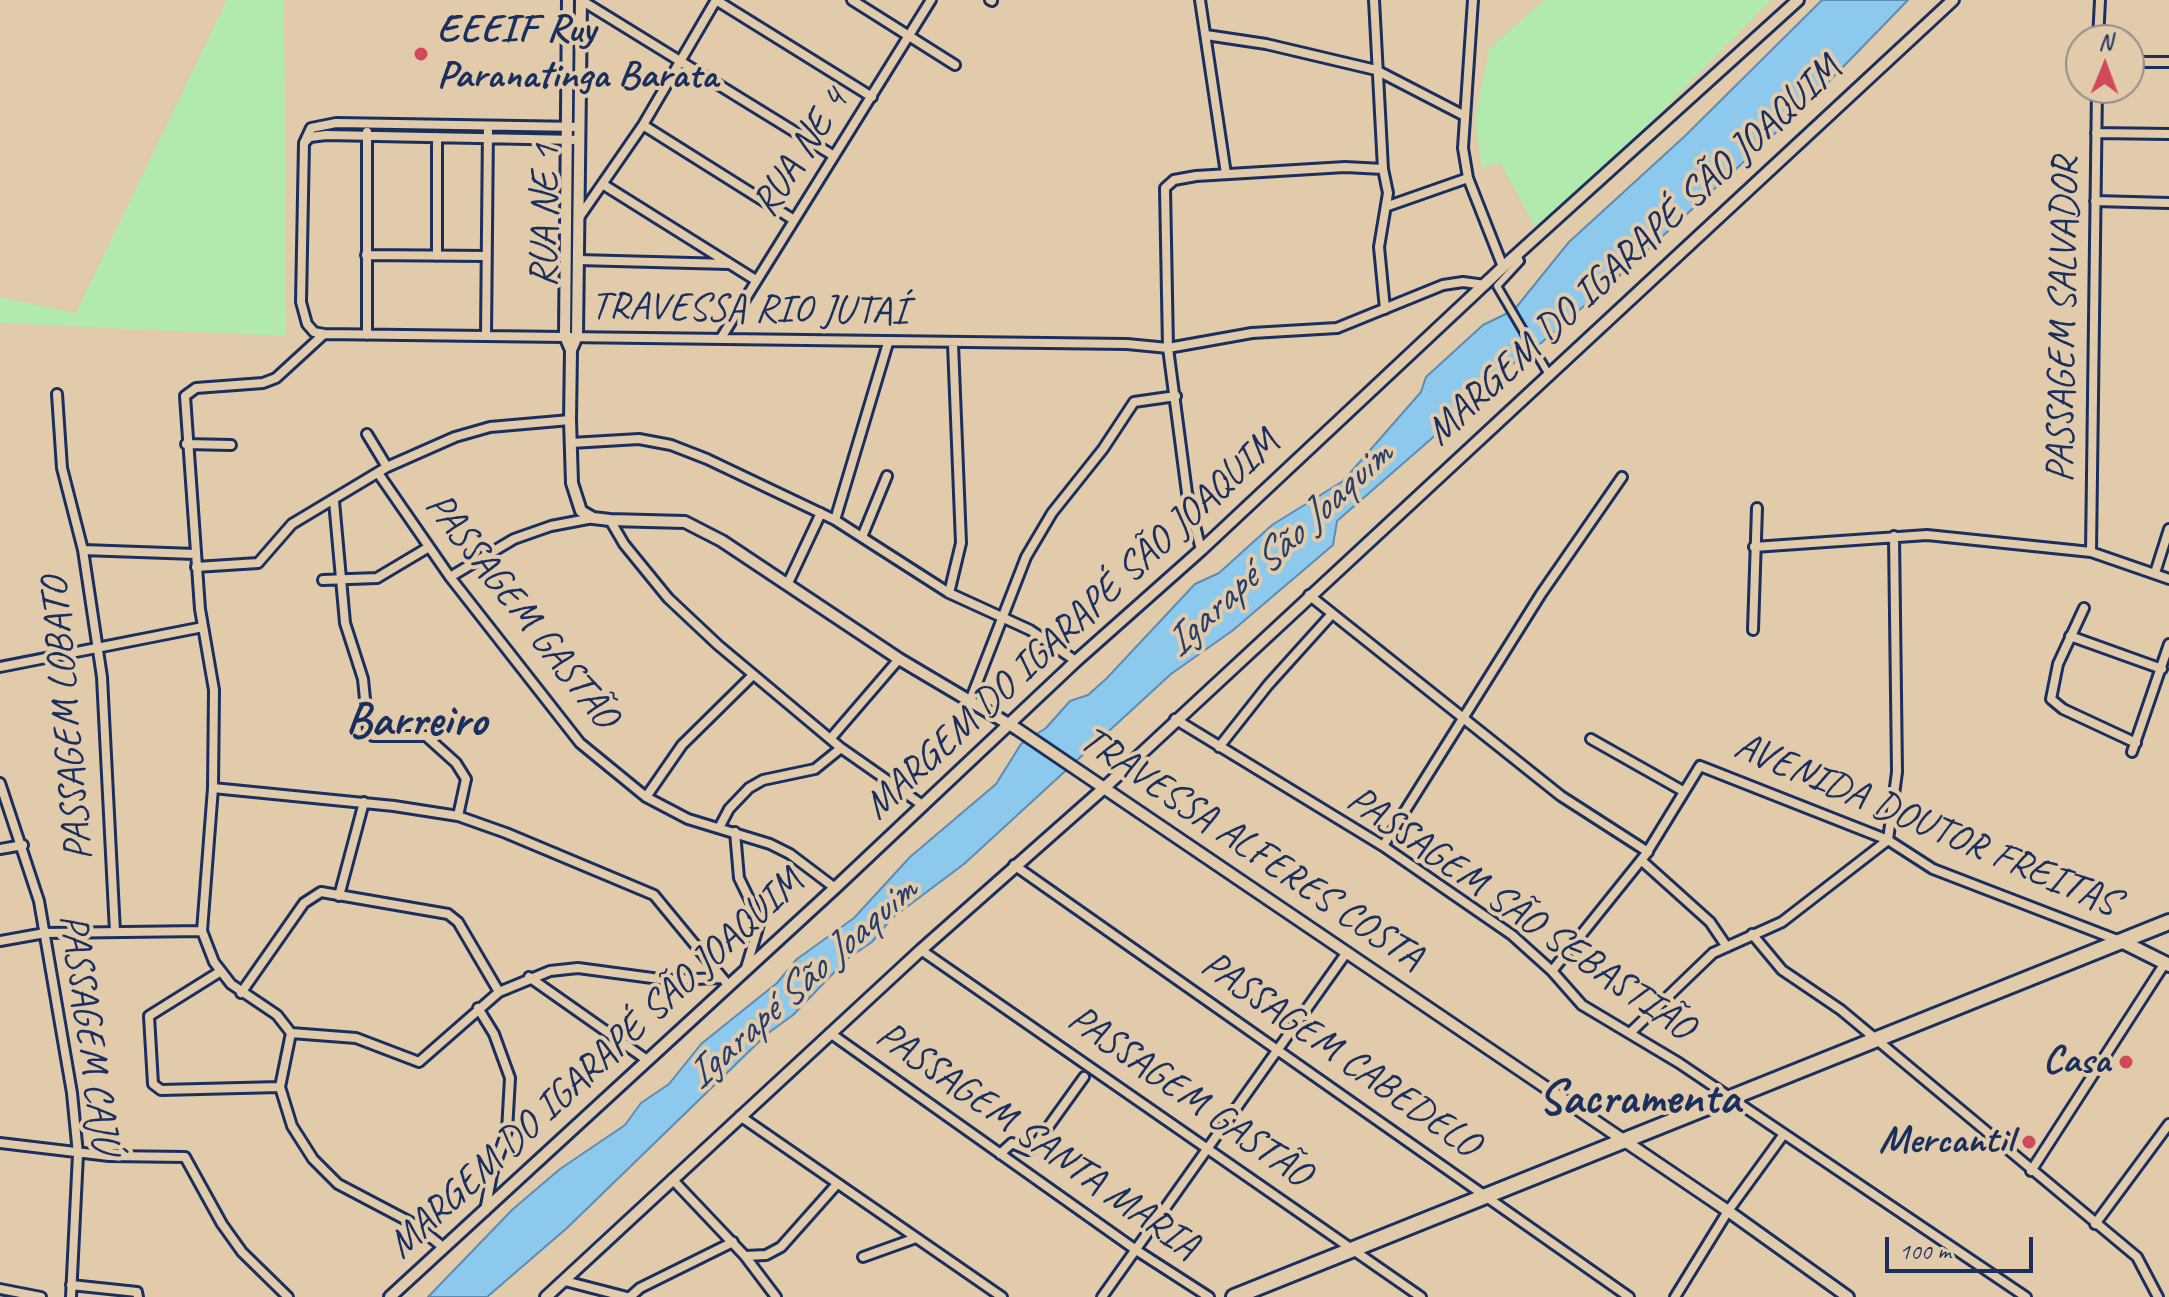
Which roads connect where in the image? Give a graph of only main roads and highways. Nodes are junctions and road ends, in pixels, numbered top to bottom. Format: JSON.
{"nodes":[{"id":1,"x":2169,"y":922,"type":"edge"},
{"id":2,"x":2121,"y":941,"type":"junction"},
{"id":3,"x":2167,"y":964,"type":"edge"},
{"id":4,"x":1234,"y":1297,"type":"edge"}],
"edges":[{"from":1,"to":2,"type":"main road"},
{"from":2,"to":3,"type":"main road","name":"AVENIDA DOUTOR FREITAS"},
{"from":2,"to":4,"type":"main road"}]}
